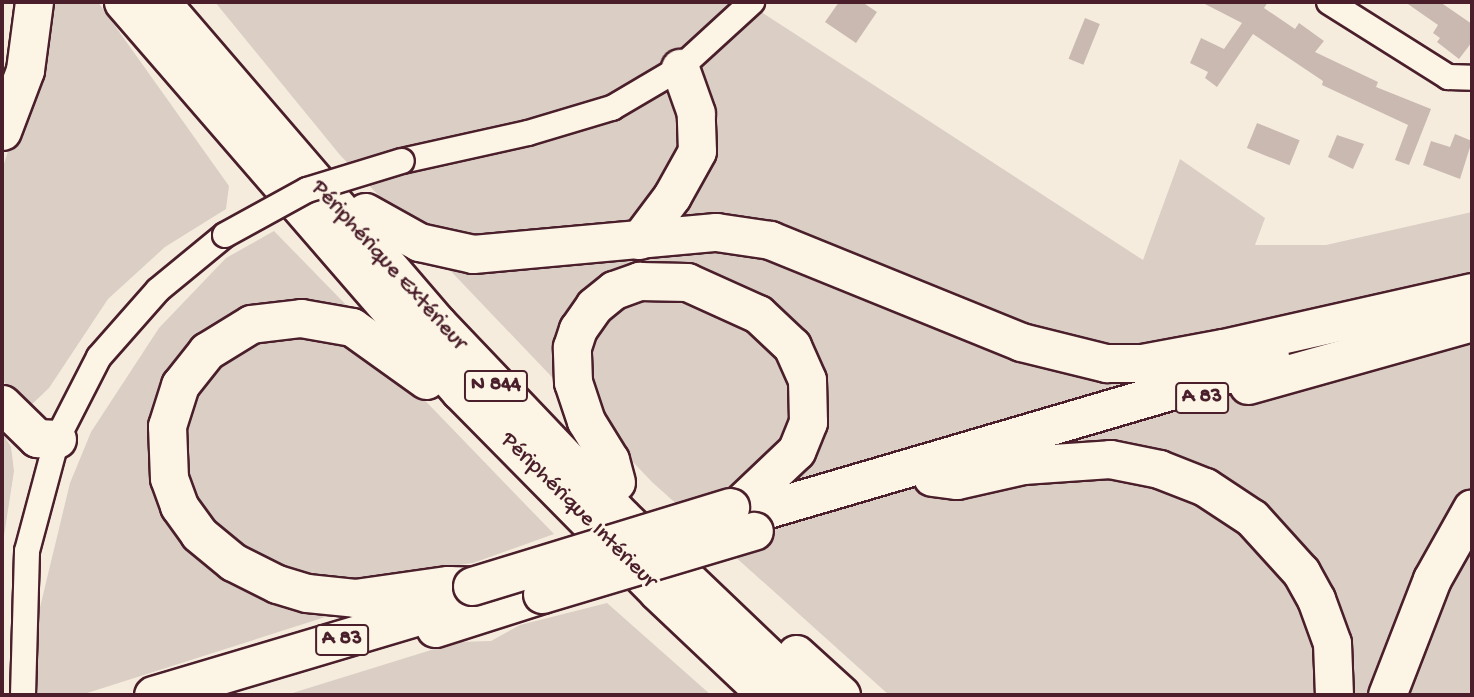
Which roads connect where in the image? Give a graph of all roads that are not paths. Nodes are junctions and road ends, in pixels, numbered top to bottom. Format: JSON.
{"nodes":[{"id":1,"x":34,"y":2,"type":"edge"},
{"id":2,"x":123,"y":2,"type":"edge"},
{"id":3,"x":160,"y":2,"type":"edge"},
{"id":4,"x":752,"y":2,"type":"edge"},
{"id":5,"x":1329,"y":2,"type":"edge"},
{"id":6,"x":680,"y":68,"type":"junction"},
{"id":7,"x":1472,"y":78,"type":"edge"},
{"id":8,"x":231,"y":88,"type":"junction"},
{"id":9,"x":2,"y":131,"type":"edge"},
{"id":10,"x":365,"y":212,"type":"junction"},
{"id":11,"x":639,"y":240,"type":"junction"},
{"id":12,"x":1472,"y":292,"type":"edge"},
{"id":13,"x":1472,"y":306,"type":"edge"},
{"id":14,"x":1472,"y":322,"type":"edge"},
{"id":15,"x":460,"y":391,"type":"junction"},
{"id":16,"x":2,"y":404,"type":"edge"},
{"id":17,"x":57,"y":439,"type":"junction"},
{"id":18,"x":944,"y":465,"type":"junction"},
{"id":19,"x":616,"y":482,"type":"junction"},
{"id":20,"x":1472,"y":508,"type":"edge"},
{"id":21,"x":741,"y":515,"type":"junction"},
{"id":22,"x":472,"y":586,"type":"junction"},
{"id":23,"x":536,"y":588,"type":"junction"},
{"id":24,"x":1420,"y":610,"type":"junction"},
{"id":25,"x":724,"y":656,"type":"junction"},
{"id":26,"x":23,"y":695,"type":"edge"},
{"id":27,"x":146,"y":695,"type":"edge"},
{"id":28,"x":153,"y":695,"type":"edge"},
{"id":29,"x":224,"y":695,"type":"edge"},
{"id":30,"x":738,"y":695,"type":"edge"},
{"id":31,"x":767,"y":695,"type":"edge"},
{"id":32,"x":808,"y":695,"type":"edge"},
{"id":33,"x":841,"y":695,"type":"edge"},
{"id":34,"x":1334,"y":695,"type":"edge"},
{"id":35,"x":1387,"y":695,"type":"edge"},
{"id":36,"x":1407,"y":695,"type":"edge"}],
"edges":[{"from":1,"to":9,"type":"highway"},
{"from":2,"to":15,"type":"highway","name":"Périphérique Intérieur","number":"N 844"},
{"from":3,"to":8,"type":"highway","name":"Périphérique Extérieur","number":"N 844"},
{"from":4,"to":6,"type":"street"},
{"from":5,"to":7,"type":"street"},
{"from":6,"to":11,"type":"highway"},
{"from":6,"to":17,"type":"street","bridge":true},
{"from":8,"to":10,"type":"highway"},
{"from":8,"to":32,"type":"highway","name":"Périphérique Extérieur","number":"N 844"},
{"from":10,"to":11,"type":"highway"},
{"from":10,"to":19,"type":"highway"},
{"from":11,"to":12,"type":"highway"},
{"from":13,"to":18,"type":"highway","number":"A 83"},
{"from":14,"to":18,"type":"highway","number":"A 83"},
{"from":15,"to":22,"type":"highway"},
{"from":15,"to":25,"type":"highway","name":"Périphérique Intérieur","number":"N 844"},
{"from":16,"to":17,"type":"highway"},
{"from":17,"to":26,"type":"street"},
{"from":18,"to":21,"type":"highway","number":"A 83"},
{"from":18,"to":34,"type":"highway"},
{"from":19,"to":21,"type":"highway"},
{"from":19,"to":33,"type":"highway"},
{"from":20,"to":24,"type":"highway"},
{"from":21,"to":22,"type":"highway","bridge":true},
{"from":21,"to":23,"type":"highway","number":"A 83","bridge":true},
{"from":22,"to":27,"type":"highway"},
{"from":23,"to":28,"type":"highway","number":"A 83"},
{"from":23,"to":29,"type":"highway","number":"A 83"},
{"from":24,"to":35,"type":"highway"},
{"from":24,"to":36,"type":"highway"},
{"from":25,"to":30,"type":"highway"},
{"from":25,"to":31,"type":"highway","name":"Périphérique Intérieur","number":"N 844"}]}
